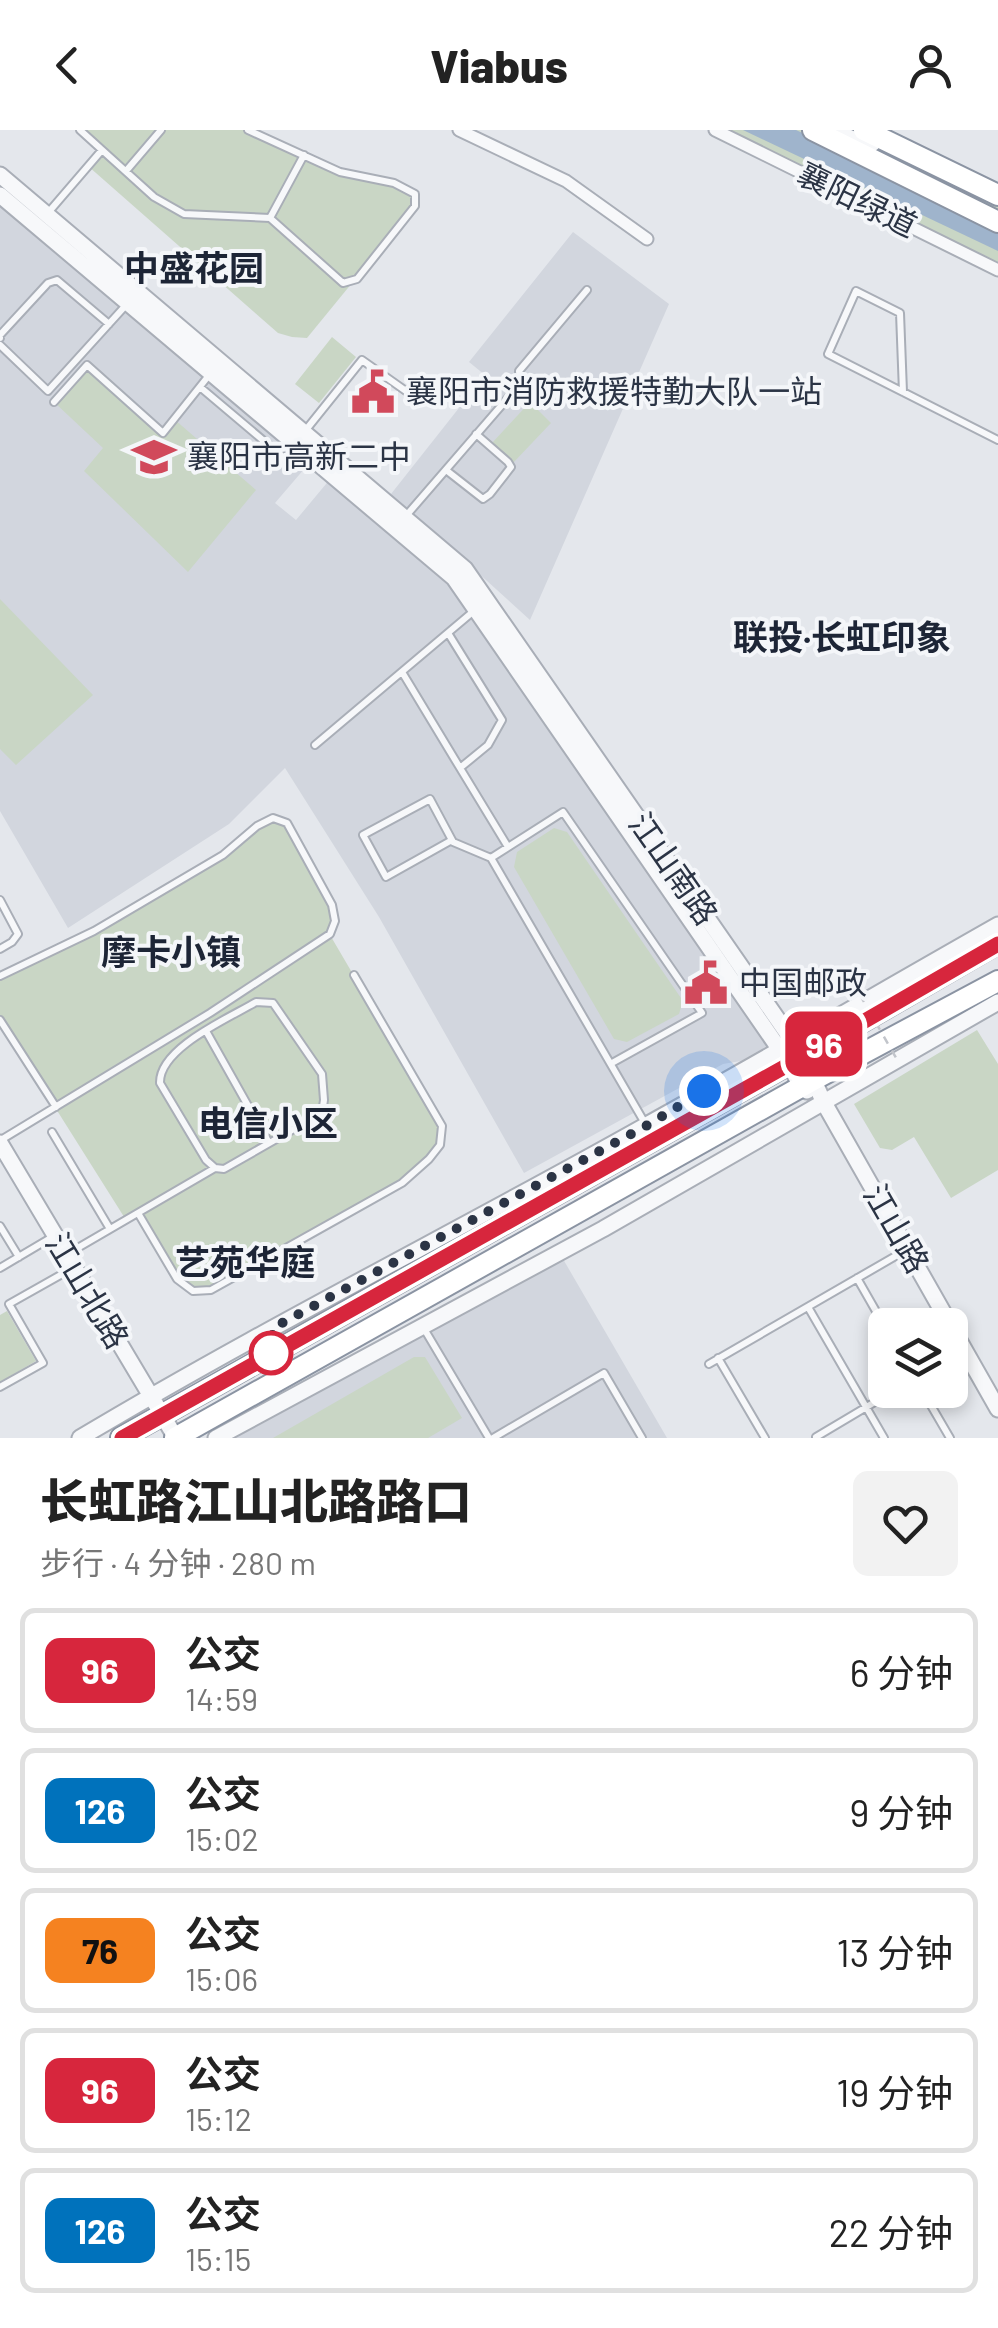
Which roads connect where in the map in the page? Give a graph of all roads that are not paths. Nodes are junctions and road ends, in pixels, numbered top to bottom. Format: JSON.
{"nodes":[{"id":1,"x":80,"y":130,"type":"edge"},
{"id":2,"x":161,"y":130,"type":"edge"},
{"id":3,"x":248,"y":130,"type":"edge"},
{"id":4,"x":460,"y":130,"type":"edge"},
{"id":5,"x":715,"y":130,"type":"edge"},
{"id":6,"x":812,"y":130,"type":"edge"},
{"id":7,"x":836,"y":130,"type":"edge"},
{"id":8,"x":864,"y":130,"type":"edge"},
{"id":9,"x":102,"y":150,"type":"junction"},
{"id":10,"x":304,"y":155,"type":"junction"},
{"id":11,"x":126,"y":172,"type":"junction"},
{"id":12,"x":0,"y":176,"type":"edge"},
{"id":13,"x":0,"y":195,"type":"edge"},
{"id":14,"x":998,"y":195,"type":"edge"},
{"id":15,"x":46,"y":215,"type":"junction"},
{"id":16,"x":270,"y":218,"type":"junction"},
{"id":17,"x":998,"y":222,"type":"edge"},
{"id":18,"x":646,"y":239,"type":"dead end"},
{"id":19,"x":998,"y":270,"type":"edge"},
{"id":20,"x":586,"y":290,"type":"dead end"},
{"id":21,"x":128,"y":303,"type":"junction"},
{"id":22,"x":109,"y":324,"type":"junction"},
{"id":23,"x":0,"y":342,"type":"edge"},
{"id":24,"x":211,"y":373,"type":"junction"},
{"id":25,"x":200,"y":387,"type":"junction"},
{"id":26,"x":904,"y":392,"type":"junction"},
{"id":27,"x":54,"y":402,"type":"dead end"},
{"id":28,"x":420,"y":402,"type":"dead end"},
{"id":29,"x":304,"y":432,"type":"junction"},
{"id":30,"x":476,"y":434,"type":"junction"},
{"id":31,"x":998,"y":440,"type":"edge"},
{"id":32,"x":290,"y":462,"type":"dead end"},
{"id":33,"x":446,"y":470,"type":"junction"},
{"id":34,"x":404,"y":518,"type":"junction"},
{"id":35,"x":476,"y":609,"type":"junction"},
{"id":36,"x":448,"y":633,"type":"junction"},
{"id":37,"x":402,"y":672,"type":"junction"},
{"id":38,"x":315,"y":745,"type":"dead end"},
{"id":39,"x":460,"y":768,"type":"junction"},
{"id":40,"x":452,"y":840,"type":"junction"},
{"id":41,"x":508,"y":847,"type":"junction"},
{"id":42,"x":491,"y":858,"type":"junction"},
{"id":43,"x":0,"y":900,"type":"edge"},
{"id":44,"x":998,"y":925,"type":"edge"},
{"id":45,"x":998,"y":944,"type":"edge"},
{"id":46,"x":0,"y":949,"type":"edge"},
{"id":47,"x":354,"y":975,"type":"dead end"},
{"id":48,"x":0,"y":976,"type":"edge"},
{"id":49,"x":998,"y":981,"type":"edge"},
{"id":50,"x":998,"y":1002,"type":"edge"},
{"id":51,"x":0,"y":1020,"type":"edge"},
{"id":52,"x":206,"y":1031,"type":"junction"},
{"id":53,"x":791,"y":1052,"type":"junction"},
{"id":54,"x":612,"y":1063,"type":"junction"},
{"id":55,"x":808,"y":1083,"type":"junction"},
{"id":56,"x":823,"y":1101,"type":"junction"},
{"id":57,"x":56,"y":1107,"type":"junction"},
{"id":58,"x":646,"y":1126,"type":"junction"},
{"id":59,"x":52,"y":1132,"type":"dead end"},
{"id":60,"x":0,"y":1142,"type":"edge"},
{"id":61,"x":269,"y":1143,"type":"junction"},
{"id":62,"x":215,"y":1168,"type":"junction"},
{"id":63,"x":138,"y":1212,"type":"junction"},
{"id":64,"x":0,"y":1226,"type":"edge"},
{"id":65,"x":110,"y":1230,"type":"junction"},
{"id":66,"x":55,"y":1235,"type":"junction"},
{"id":67,"x":907,"y":1249,"type":"junction"},
{"id":68,"x":18,"y":1257,"type":"junction"},
{"id":69,"x":70,"y":1261,"type":"junction"},
{"id":70,"x":0,"y":1268,"type":"edge"},
{"id":71,"x":857,"y":1278,"type":"junction"},
{"id":72,"x":808,"y":1307,"type":"junction"},
{"id":73,"x":874,"y":1308,"type":"edge"},
{"id":74,"x":422,"y":1326,"type":"junction"},
{"id":75,"x":718,"y":1358,"type":"junction"},
{"id":76,"x":708,"y":1364,"type":"dead end"},
{"id":77,"x":0,"y":1387,"type":"edge"},
{"id":78,"x":150,"y":1396,"type":"junction"},
{"id":79,"x":866,"y":1407,"type":"junction"},
{"id":80,"x":932,"y":1408,"type":"edge"},
{"id":81,"x":998,"y":1409,"type":"edge"},
{"id":82,"x":162,"y":1415,"type":"junction"},
{"id":83,"x":80,"y":1438,"type":"edge"},
{"id":84,"x":122,"y":1438,"type":"edge"},
{"id":85,"x":176,"y":1438,"type":"edge"},
{"id":86,"x":216,"y":1438,"type":"edge"},
{"id":87,"x":491,"y":1438,"type":"edge"},
{"id":88,"x":642,"y":1438,"type":"edge"},
{"id":89,"x":765,"y":1438,"type":"edge"},
{"id":90,"x":815,"y":1438,"type":"edge"},
{"id":91,"x":884,"y":1438,"type":"edge"},
{"id":92,"x":950,"y":1438,"type":"edge"}],
"edges":[{"from":1,"to":9,"type":"lane"},
{"from":2,"to":11,"type":"lane"},
{"from":3,"to":10,"type":"lane"},
{"from":4,"to":18,"type":"street"},
{"from":5,"to":19,"type":"street","name":"襄阳绿道"},
{"from":6,"to":17,"type":"highway"},
{"from":7,"to":14,"type":"street"},
{"from":8,"to":14,"type":"highway"},
{"from":9,"to":11,"type":"lane"},
{"from":9,"to":15,"type":"lane"},
{"from":10,"to":16,"type":"lane"},
{"from":10,"to":16,"type":"lane"},
{"from":11,"to":16,"type":"lane"},
{"from":12,"to":15,"type":"street","name":"江山南路"},
{"from":13,"to":21,"type":"street","name":"江山南路"},
{"from":15,"to":29,"type":"street","name":"江山南路"},
{"from":20,"to":30,"type":"lane"},
{"from":21,"to":22,"type":"lane"},
{"from":21,"to":24,"type":"street","name":"江山南路"},
{"from":22,"to":23,"type":"lane"},
{"from":22,"to":23,"type":"lane"},
{"from":24,"to":25,"type":"lane"},
{"from":24,"to":35,"type":"street","name":"江山南路"},
{"from":25,"to":27,"type":"lane"},
{"from":25,"to":32,"type":"lane"},
{"from":26,"to":26,"type":"lane"},
{"from":26,"to":31,"type":"lane"},
{"from":28,"to":29,"type":"lane"},
{"from":29,"to":34,"type":"street","name":"江山南路"},
{"from":30,"to":33,"type":"lane"},
{"from":30,"to":33,"type":"lane"},
{"from":33,"to":34,"type":"lane"},
{"from":34,"to":53,"type":"street","name":"江山南路"},
{"from":35,"to":36,"type":"lane"},
{"from":35,"to":53,"type":"street","name":"江山南路"},
{"from":36,"to":37,"type":"lane"},
{"from":36,"to":39,"type":"lane"},
{"from":37,"to":38,"type":"lane"},
{"from":37,"to":39,"type":"lane"},
{"from":39,"to":41,"type":"lane"},
{"from":40,"to":40,"type":"lane"},
{"from":40,"to":42,"type":"lane"},
{"from":41,"to":42,"type":"lane"},
{"from":41,"to":54,"type":"lane"},
{"from":42,"to":54,"type":"lane"},
{"from":43,"to":46,"type":"lane"},
{"from":44,"to":53,"type":"street"},
{"from":45,"to":53,"type":"highway"},
{"from":47,"to":63,"type":"lane"},
{"from":48,"to":57,"type":"lane"},
{"from":49,"to":55,"type":"highway"},
{"from":50,"to":56,"type":"street"},
{"from":51,"to":57,"type":"lane"},
{"from":52,"to":61,"type":"lane"},
{"from":52,"to":61,"type":"lane"},
{"from":52,"to":62,"type":"lane"},
{"from":53,"to":55,"type":"street","name":"江山南路"},
{"from":53,"to":58,"type":"street"},
{"from":53,"to":82,"type":"highway"},
{"from":54,"to":58,"type":"lane"},
{"from":55,"to":56,"type":"street"},
{"from":55,"to":85,"type":"highway"},
{"from":56,"to":67,"type":"street","name":"江山路"},
{"from":56,"to":74,"type":"street"},
{"from":57,"to":60,"type":"lane"},
{"from":58,"to":78,"type":"street"},
{"from":59,"to":65,"type":"lane"},
{"from":60,"to":66,"type":"street","name":"江山北路"},
{"from":61,"to":62,"type":"lane"},
{"from":62,"to":63,"type":"lane"},
{"from":63,"to":65,"type":"lane"},
{"from":64,"to":68,"type":"lane"},
{"from":65,"to":69,"type":"lane"},
{"from":66,"to":68,"type":"lane"},
{"from":66,"to":69,"type":"street","name":"江山北路"},
{"from":67,"to":71,"type":"lane"},
{"from":67,"to":81,"type":"street","name":"江山路"},
{"from":68,"to":70,"type":"lane"},
{"from":69,"to":77,"type":"lane"},
{"from":69,"to":78,"type":"street","name":"江山北路"},
{"from":71,"to":72,"type":"lane"},
{"from":71,"to":73,"type":"lane"},
{"from":72,"to":75,"type":"lane"},
{"from":72,"to":79,"type":"lane"},
{"from":74,"to":86,"type":"street"},
{"from":74,"to":87,"type":"lane"},
{"from":75,"to":76,"type":"lane"},
{"from":75,"to":89,"type":"lane"},
{"from":78,"to":82,"type":"street","name":"江山北路"},
{"from":78,"to":83,"type":"street"},
{"from":79,"to":90,"type":"lane"},
{"from":79,"to":91,"type":"lane"},
{"from":80,"to":92,"type":"lane"},
{"from":82,"to":84,"type":"highway"},
{"from":82,"to":85,"type":"street","name":"江山北路"},
{"from":87,"to":88,"type":"lane"}]}
